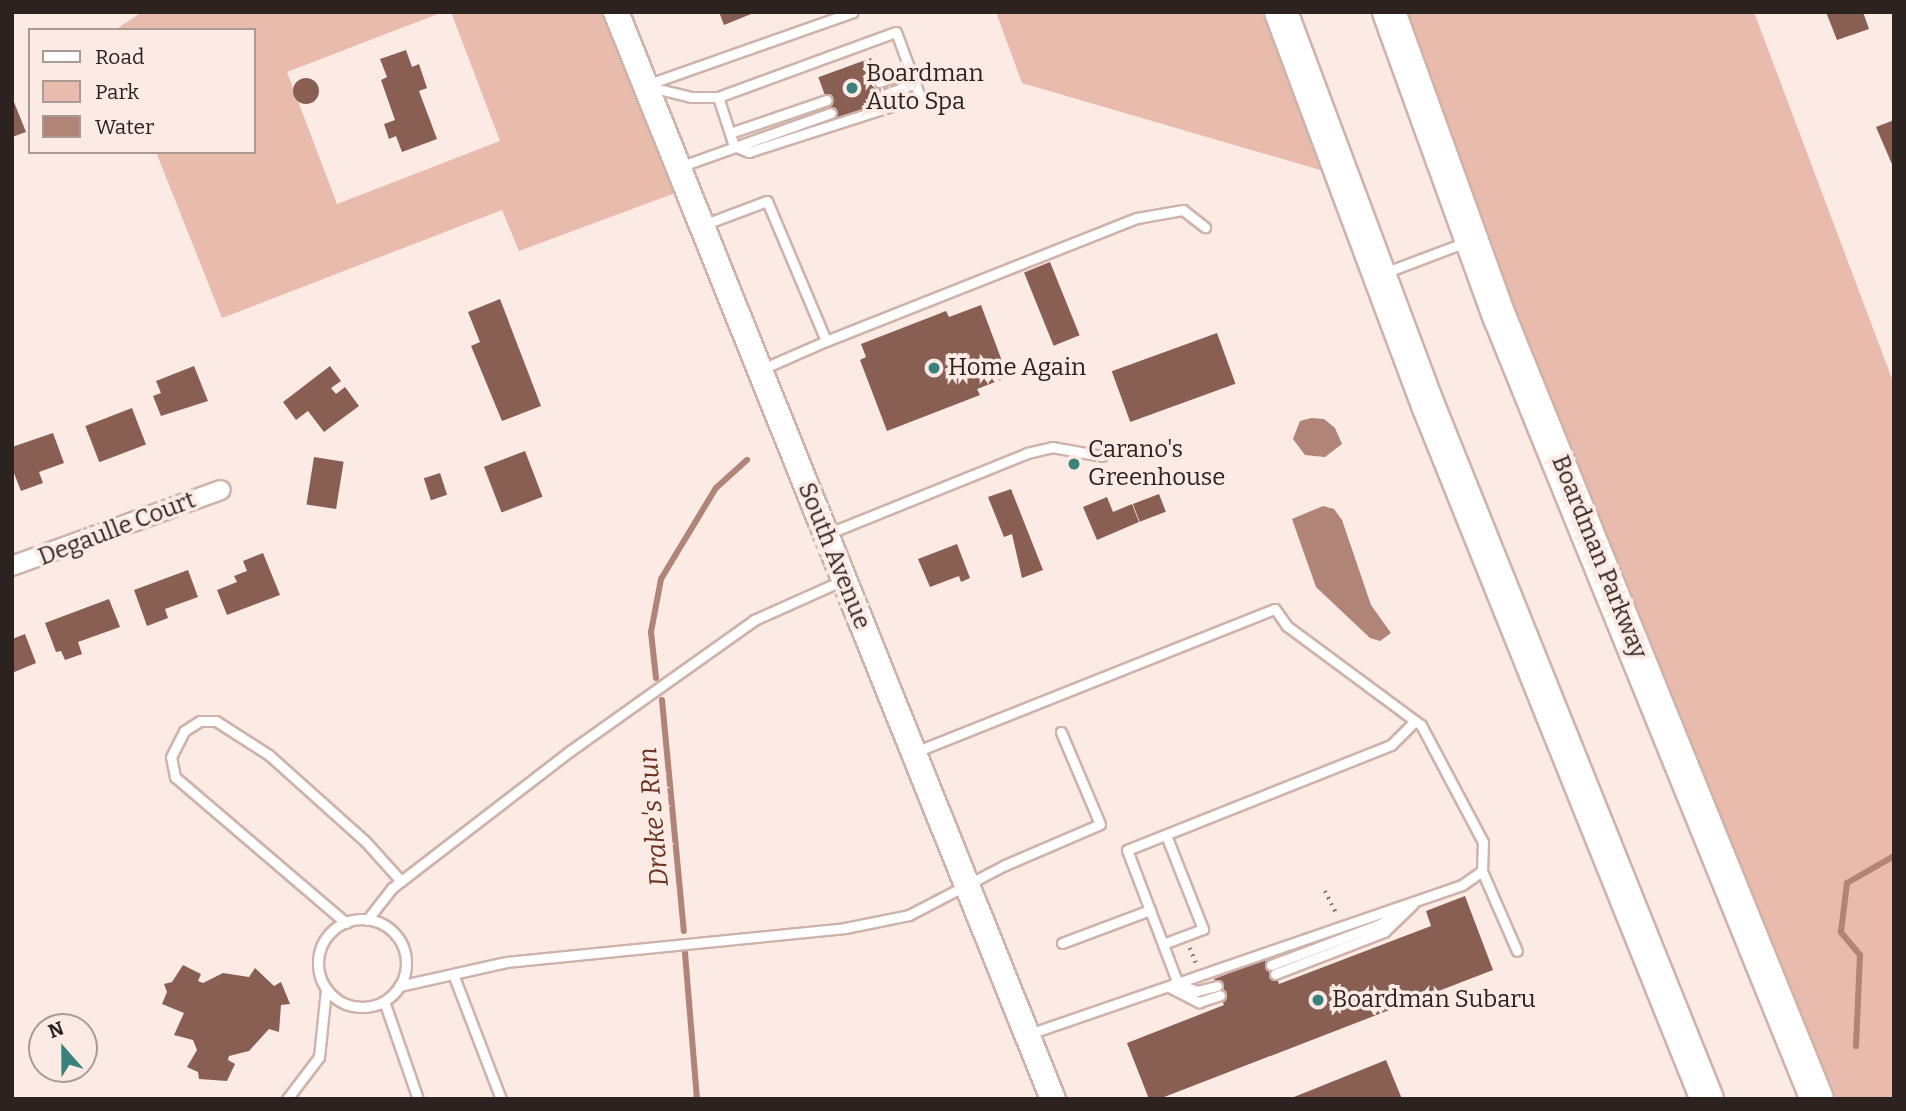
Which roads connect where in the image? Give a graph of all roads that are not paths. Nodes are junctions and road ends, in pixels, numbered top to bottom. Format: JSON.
{"nodes":[{"id":1,"x":616,"y":12,"type":"edge"},
{"id":2,"x":853,"y":12,"type":"edge"},
{"id":3,"x":1281,"y":12,"type":"edge"},
{"id":4,"x":1389,"y":12,"type":"edge"},
{"id":5,"x":910,"y":71,"type":"junction"},
{"id":6,"x":879,"y":82,"type":"dead end"},
{"id":7,"x":915,"y":83,"type":"junction"},
{"id":8,"x":645,"y":85,"type":"junction"},
{"id":9,"x":884,"y":94,"type":"dead end"},
{"id":10,"x":718,"y":97,"type":"junction"},
{"id":11,"x":827,"y":100,"type":"dead end"},
{"id":12,"x":831,"y":113,"type":"dead end"},
{"id":13,"x":730,"y":133,"type":"junction"},
{"id":14,"x":734,"y":146,"type":"junction"},
{"id":15,"x":678,"y":168,"type":"junction"},
{"id":16,"x":701,"y":226,"type":"junction"},
{"id":17,"x":1205,"y":228,"type":"dead end"},
{"id":18,"x":1471,"y":240,"type":"junction"},
{"id":19,"x":1378,"y":275,"type":"junction"},
{"id":20,"x":826,"y":341,"type":"junction"},
{"id":21,"x":759,"y":370,"type":"junction"},
{"id":22,"x":1102,"y":456,"type":"dead end"},
{"id":23,"x":221,"y":490,"type":"dead end"},
{"id":24,"x":826,"y":535,"type":"junction"},
{"id":25,"x":12,"y":566,"type":"edge"},
{"id":26,"x":844,"y":580,"type":"junction"},
{"id":27,"x":1415,"y":720,"type":"junction"},
{"id":28,"x":1061,"y":732,"type":"dead end"},
{"id":29,"x":914,"y":753,"type":"junction"},
{"id":30,"x":1166,"y":835,"type":"junction"},
{"id":31,"x":1482,"y":871,"type":"junction"},
{"id":32,"x":401,"y":881,"type":"junction"},
{"id":33,"x":968,"y":887,"type":"junction"},
{"id":34,"x":1416,"y":900,"type":"junction"},
{"id":35,"x":1150,"y":910,"type":"junction"},
{"id":36,"x":367,"y":920,"type":"junction"},
{"id":37,"x":346,"y":923,"type":"junction"},
{"id":38,"x":1062,"y":943,"type":"dead end"},
{"id":39,"x":1163,"y":944,"type":"junction"},
{"id":40,"x":1517,"y":951,"type":"dead end"},
{"id":41,"x":1273,"y":970,"type":"dead end"},
{"id":42,"x":453,"y":974,"type":"junction"},
{"id":43,"x":399,"y":986,"type":"junction"},
{"id":44,"x":1173,"y":986,"type":"junction"},
{"id":45,"x":326,"y":989,"type":"junction"},
{"id":46,"x":1218,"y":990,"type":"dead end"},
{"id":47,"x":384,"y":1001,"type":"junction"},
{"id":48,"x":1027,"y":1034,"type":"junction"},
{"id":49,"x":286,"y":1099,"type":"edge"},
{"id":50,"x":418,"y":1099,"type":"edge"},
{"id":51,"x":501,"y":1099,"type":"edge"},
{"id":52,"x":1053,"y":1099,"type":"edge"},
{"id":53,"x":1707,"y":1099,"type":"edge"},
{"id":54,"x":1817,"y":1099,"type":"edge"}],
"edges":[{"from":1,"to":8,"type":"main road","name":"South Avenue"},
{"from":2,"to":8,"type":"lane"},
{"from":3,"to":19,"type":"highway"},
{"from":4,"to":18,"type":"highway","name":"Boardman Parkway"},
{"from":5,"to":6,"type":"lane"},
{"from":5,"to":7,"type":"lane"},
{"from":5,"to":10,"type":"lane"},
{"from":7,"to":9,"type":"lane"},
{"from":7,"to":14,"type":"lane"},
{"from":8,"to":10,"type":"lane"},
{"from":8,"to":15,"type":"main road","name":"South Avenue"},
{"from":10,"to":13,"type":"lane"},
{"from":11,"to":13,"type":"lane"},
{"from":12,"to":14,"type":"lane"},
{"from":13,"to":14,"type":"lane"},
{"from":14,"to":15,"type":"lane"},
{"from":15,"to":16,"type":"main road","name":"South Avenue"},
{"from":16,"to":20,"type":"lane"},
{"from":16,"to":21,"type":"main road","name":"South Avenue"},
{"from":17,"to":20,"type":"lane"},
{"from":18,"to":19,"type":"lane"},
{"from":18,"to":54,"type":"highway","name":"Boardman Parkway"},
{"from":19,"to":53,"type":"highway"},
{"from":20,"to":21,"type":"lane"},
{"from":21,"to":24,"type":"main road","name":"South Avenue"},
{"from":22,"to":24,"type":"lane"},
{"from":23,"to":25,"type":"street","name":"Degaulle Court"},
{"from":24,"to":26,"type":"main road","name":"South Avenue"},
{"from":26,"to":29,"type":"main road","name":"South Avenue"},
{"from":26,"to":32,"type":"lane"},
{"from":27,"to":29,"type":"lane"},
{"from":27,"to":30,"type":"lane"},
{"from":27,"to":31,"type":"lane"},
{"from":28,"to":33,"type":"lane"},
{"from":29,"to":33,"type":"main road","name":"South Avenue"},
{"from":30,"to":35,"type":"lane"},
{"from":30,"to":39,"type":"lane"},
{"from":31,"to":34,"type":"lane"},
{"from":31,"to":40,"type":"lane"},
{"from":32,"to":36,"type":"lane"},
{"from":32,"to":37,"type":"lane"},
{"from":33,"to":42,"type":"lane"},
{"from":33,"to":48,"type":"main road","name":"South Avenue"},
{"from":34,"to":41,"type":"lane"},
{"from":34,"to":44,"type":"lane"},
{"from":35,"to":38,"type":"lane"},
{"from":35,"to":39,"type":"lane"},
{"from":36,"to":37,"type":"lane"},
{"from":36,"to":43,"type":"lane"},
{"from":37,"to":45,"type":"lane"},
{"from":39,"to":44,"type":"lane"},
{"from":42,"to":43,"type":"lane"},
{"from":42,"to":51,"type":"lane"},
{"from":43,"to":47,"type":"lane"},
{"from":44,"to":46,"type":"lane"},
{"from":44,"to":48,"type":"lane"},
{"from":45,"to":47,"type":"lane"},
{"from":45,"to":49,"type":"lane"},
{"from":47,"to":50,"type":"lane"},
{"from":48,"to":52,"type":"main road","name":"South Avenue"}]}
